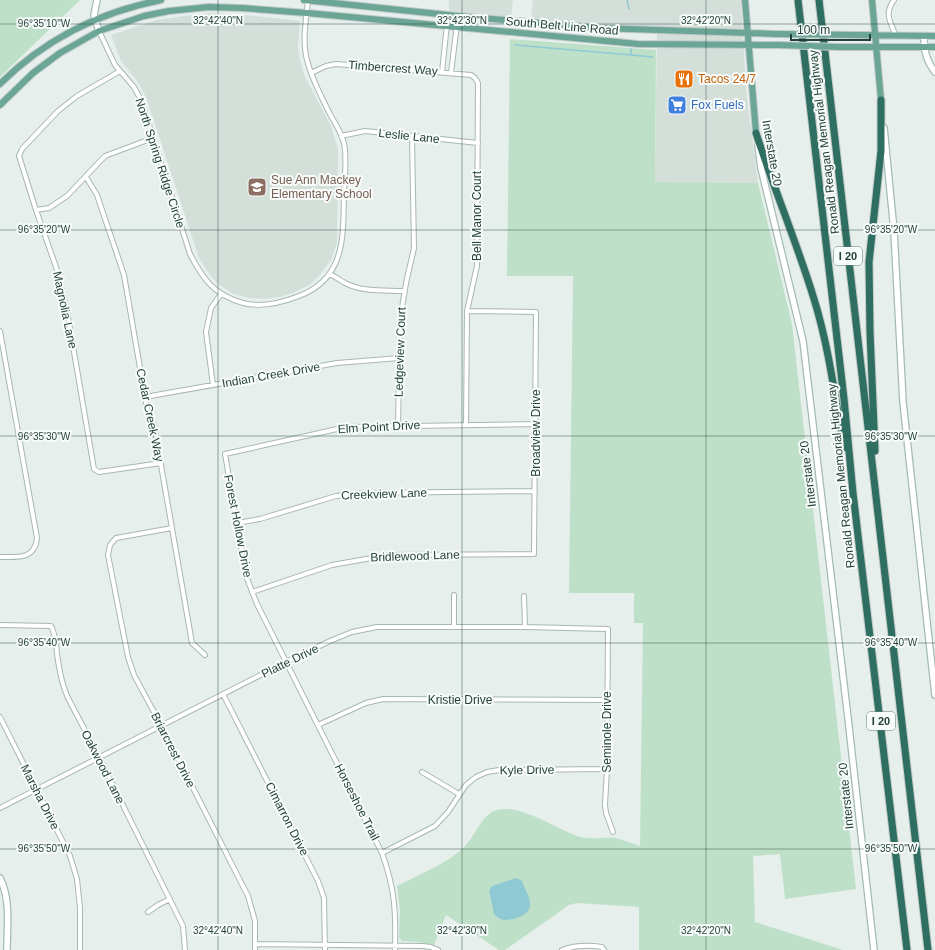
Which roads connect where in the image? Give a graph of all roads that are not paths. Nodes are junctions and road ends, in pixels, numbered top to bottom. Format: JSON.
{"nodes":[{"id":1,"x":97,"y":0,"type":"edge"},
{"id":2,"x":161,"y":0,"type":"edge"},
{"id":3,"x":304,"y":0,"type":"edge"},
{"id":4,"x":308,"y":0,"type":"edge"},
{"id":5,"x":745,"y":0,"type":"edge"},
{"id":6,"x":798,"y":0,"type":"edge"},
{"id":7,"x":819,"y":0,"type":"edge"},
{"id":8,"x":872,"y":0,"type":"edge"},
{"id":9,"x":894,"y":0,"type":"edge"},
{"id":10,"x":307,"y":13,"type":"junction"},
{"id":11,"x":448,"y":15,"type":"junction"},
{"id":12,"x":458,"y":16,"type":"junction"},
{"id":13,"x":96,"y":20,"type":"junction"},
{"id":14,"x":566,"y":26,"type":"junction"},
{"id":15,"x":447,"y":27,"type":"junction"},
{"id":16,"x":456,"y":28,"type":"junction"},
{"id":17,"x":598,"y":28,"type":"junction"},
{"id":18,"x":99,"y":31,"type":"junction"},
{"id":19,"x":662,"y":31,"type":"junction"},
{"id":20,"x":747,"y":33,"type":"junction"},
{"id":21,"x":876,"y":35,"type":"junction"},
{"id":22,"x":896,"y":36,"type":"junction"},
{"id":23,"x":924,"y":36,"type":"junction"},
{"id":24,"x":935,"y":36,"type":"edge"},
{"id":25,"x":565,"y":37,"type":"junction"},
{"id":26,"x":598,"y":40,"type":"junction"},
{"id":27,"x":662,"y":44,"type":"junction"},
{"id":28,"x":748,"y":46,"type":"junction"},
{"id":29,"x":877,"y":47,"type":"junction"},
{"id":30,"x":935,"y":47,"type":"edge"},
{"id":31,"x":924,"y":48,"type":"junction"},
{"id":32,"x":120,"y":71,"type":"junction"},
{"id":33,"x":442,"y":72,"type":"junction"},
{"id":34,"x":935,"y":72,"type":"edge"},
{"id":35,"x":311,"y":73,"type":"junction"},
{"id":36,"x":451,"y":73,"type":"junction"},
{"id":37,"x":475,"y":78,"type":"joint"},
{"id":38,"x":0,"y":84,"type":"edge"},
{"id":39,"x":881,"y":100,"type":"junction"},
{"id":40,"x":0,"y":105,"type":"edge"},
{"id":41,"x":756,"y":133,"type":"junction"},
{"id":42,"x":341,"y":136,"type":"junction"},
{"id":43,"x":412,"y":136,"type":"junction"},
{"id":44,"x":153,"y":138,"type":"junction"},
{"id":45,"x":478,"y":143,"type":"junction"},
{"id":46,"x":86,"y":176,"type":"junction"},
{"id":47,"x":36,"y":210,"type":"junction"},
{"id":48,"x":330,"y":274,"type":"junction"},
{"id":49,"x":404,"y":291,"type":"junction"},
{"id":50,"x":221,"y":294,"type":"junction"},
{"id":51,"x":466,"y":311,"type":"junction"},
{"id":52,"x":0,"y":331,"type":"edge"},
{"id":53,"x":399,"y":358,"type":"junction"},
{"id":54,"x":213,"y":386,"type":"junction"},
{"id":55,"x":145,"y":397,"type":"junction"},
{"id":56,"x":536,"y":424,"type":"junction"},
{"id":57,"x":466,"y":425,"type":"junction"},
{"id":58,"x":398,"y":426,"type":"junction"},
{"id":59,"x":225,"y":454,"type":"joint"},
{"id":60,"x":161,"y":464,"type":"junction"},
{"id":61,"x":535,"y":491,"type":"junction"},
{"id":62,"x":853,"y":493,"type":"junction"},
{"id":63,"x":878,"y":512,"type":"junction"},
{"id":64,"x":237,"y":523,"type":"junction"},
{"id":65,"x":172,"y":528,"type":"junction"},
{"id":66,"x":534,"y":554,"type":"joint"},
{"id":67,"x":0,"y":556,"type":"edge"},
{"id":68,"x":252,"y":592,"type":"junction"},
{"id":69,"x":454,"y":595,"type":"dead end"},
{"id":70,"x":524,"y":596,"type":"dead end"},
{"id":71,"x":0,"y":625,"type":"edge"},
{"id":72,"x":454,"y":627,"type":"junction"},
{"id":73,"x":525,"y":627,"type":"junction"},
{"id":74,"x":608,"y":630,"type":"joint"},
{"id":75,"x":205,"y":655,"type":"dead end"},
{"id":76,"x":286,"y":662,"type":"junction"},
{"id":77,"x":223,"y":694,"type":"junction"},
{"id":78,"x":935,"y":695,"type":"edge"},
{"id":79,"x":607,"y":700,"type":"junction"},
{"id":80,"x":0,"y":717,"type":"edge"},
{"id":81,"x":318,"y":724,"type":"junction"},
{"id":82,"x":161,"y":726,"type":"junction"},
{"id":83,"x":99,"y":758,"type":"junction"},
{"id":84,"x":607,"y":769,"type":"junction"},
{"id":85,"x":422,"y":772,"type":"dead end"},
{"id":86,"x":36,"y":790,"type":"junction"},
{"id":87,"x":459,"y":794,"type":"junction"},
{"id":88,"x":0,"y":808,"type":"edge"},
{"id":89,"x":612,"y":832,"type":"dead end"},
{"id":90,"x":382,"y":853,"type":"junction"},
{"id":91,"x":0,"y":878,"type":"edge"},
{"id":92,"x":170,"y":899,"type":"junction"},
{"id":93,"x":148,"y":912,"type":"dead end"},
{"id":94,"x":255,"y":944,"type":"junction"},
{"id":95,"x":325,"y":944,"type":"junction"},
{"id":96,"x":395,"y":948,"type":"edge"},
{"id":97,"x":603,"y":948,"type":"edge"},
{"id":98,"x":7,"y":950,"type":"edge"},
{"id":99,"x":80,"y":950,"type":"edge"},
{"id":100,"x":185,"y":950,"type":"edge"},
{"id":101,"x":255,"y":950,"type":"edge"},
{"id":102,"x":325,"y":950,"type":"edge"},
{"id":103,"x":438,"y":950,"type":"edge"},
{"id":104,"x":562,"y":950,"type":"edge"},
{"id":105,"x":874,"y":950,"type":"edge"},
{"id":106,"x":907,"y":950,"type":"edge"},
{"id":107,"x":928,"y":950,"type":"edge"}],
"edges":[{"from":1,"to":13,"type":"main road"},
{"from":2,"to":13,"type":"main road"},
{"from":3,"to":4,"type":"main road","name":"South Belt Line Road"},
{"from":4,"to":10,"type":"street"},
{"from":4,"to":11,"type":"main road","name":"South Belt Line Road"},
{"from":5,"to":20,"type":"main road","name":"Interstate 20"},
{"from":6,"to":62,"type":"highway","name":"Ronald Reagan Memorial Highway","number":"I 20"},
{"from":7,"to":63,"type":"highway","name":"Ronald Reagan Memorial Highway","number":"I 20"},
{"from":8,"to":21,"type":"main road"},
{"from":9,"to":22,"type":"street"},
{"from":10,"to":15,"type":"main road","name":"South Belt Line Road"},
{"from":10,"to":18,"type":"main road","name":"South Belt Line Road"},
{"from":10,"to":35,"type":"street"},
{"from":11,"to":12,"type":"main road","name":"South Belt Line Road"},
{"from":11,"to":15,"type":"street"},
{"from":12,"to":14,"type":"main road","name":"South Belt Line Road"},
{"from":12,"to":16,"type":"street"},
{"from":13,"to":18,"type":"main road"},
{"from":13,"to":38,"type":"main road"},
{"from":14,"to":17,"type":"main road","name":"South Belt Line Road"},
{"from":14,"to":25,"type":"main road"},
{"from":15,"to":16,"type":"main road","name":"South Belt Line Road"},
{"from":15,"to":33,"type":"street"},
{"from":16,"to":25,"type":"main road","name":"South Belt Line Road"},
{"from":16,"to":36,"type":"street"},
{"from":17,"to":19,"type":"main road","name":"South Belt Line Road"},
{"from":17,"to":26,"type":"main road"},
{"from":18,"to":32,"type":"street","name":"North Spring Ridge Circle"},
{"from":18,"to":40,"type":"main road","name":"South Belt Line Road"},
{"from":19,"to":20,"type":"main road","name":"South Belt Line Road"},
{"from":19,"to":27,"type":"main road"},
{"from":20,"to":21,"type":"main road","name":"South Belt Line Road","bridge":true},
{"from":20,"to":28,"type":"main road","name":"Interstate 20"},
{"from":21,"to":22,"type":"main road","name":"South Belt Line Road"},
{"from":21,"to":29,"type":"main road"},
{"from":22,"to":23,"type":"main road","name":"South Belt Line Road"},
{"from":23,"to":24,"type":"main road","name":"South Belt Line Road"},
{"from":23,"to":31,"type":"main road"},
{"from":25,"to":26,"type":"main road","name":"South Belt Line Road"},
{"from":26,"to":27,"type":"main road","name":"South Belt Line Road"},
{"from":27,"to":28,"type":"main road","name":"South Belt Line Road"},
{"from":28,"to":29,"type":"main road","name":"South Belt Line Road","bridge":true},
{"from":28,"to":41,"type":"main road","name":"Interstate 20"},
{"from":29,"to":31,"type":"main road","name":"South Belt Line Road"},
{"from":29,"to":39,"type":"main road"},
{"from":30,"to":31,"type":"main road","name":"South Belt Line Road"},
{"from":31,"to":34,"type":"main road"},
{"from":32,"to":44,"type":"street","name":"North Spring Ridge Circle"},
{"from":32,"to":47,"type":"street","name":"Magnolia Lane"},
{"from":33,"to":35,"type":"street","name":"Timbercrest Way"},
{"from":33,"to":36,"type":"street","name":"Timbercrest Way"},
{"from":35,"to":42,"type":"street"},
{"from":36,"to":37,"type":"street","name":"Timbercrest Way"},
{"from":37,"to":45,"type":"street","name":"Bell Manor Court"},
{"from":39,"to":63,"type":"highway"},
{"from":39,"to":78,"type":"main road"},
{"from":41,"to":62,"type":"highway"},
{"from":41,"to":105,"type":"main road","name":"Interstate 20"},
{"from":42,"to":43,"type":"street","name":"Leslie Lane"},
{"from":42,"to":48,"type":"street"},
{"from":43,"to":45,"type":"street","name":"Leslie Lane"},
{"from":43,"to":49,"type":"street","name":"Ledgeview Court"},
{"from":44,"to":46,"type":"street"},
{"from":44,"to":50,"type":"street","name":"North Spring Ridge Circle"},
{"from":45,"to":51,"type":"street","name":"Bell Manor Court"},
{"from":46,"to":47,"type":"street"},
{"from":46,"to":55,"type":"street","name":"Cedar Creek Way"},
{"from":47,"to":60,"type":"street","name":"Magnolia Lane"},
{"from":48,"to":49,"type":"street"},
{"from":48,"to":50,"type":"street","name":"North Spring Ridge Circle"},
{"from":49,"to":53,"type":"street","name":"Ledgeview Court"},
{"from":50,"to":54,"type":"street"},
{"from":51,"to":56,"type":"street","name":"Broadview Drive"},
{"from":51,"to":57,"type":"street","name":"Bell Manor Court"},
{"from":52,"to":67,"type":"street"},
{"from":53,"to":54,"type":"street","name":"Indian Creek Drive"},
{"from":53,"to":58,"type":"street","name":"Ledgeview Court"},
{"from":54,"to":55,"type":"street","name":"Indian Creek Drive"},
{"from":55,"to":60,"type":"street","name":"Cedar Creek Way"},
{"from":56,"to":57,"type":"street","name":"Elm Point Drive"},
{"from":56,"to":61,"type":"street","name":"Broadview Drive"},
{"from":57,"to":58,"type":"street","name":"Elm Point Drive"},
{"from":58,"to":59,"type":"street","name":"Elm Point Drive"},
{"from":59,"to":64,"type":"street","name":"Forest Hollow Drive"},
{"from":60,"to":65,"type":"street","name":"Cedar Creek Way"},
{"from":61,"to":64,"type":"street","name":"Creekview Lane"},
{"from":61,"to":66,"type":"street","name":"Broadview Drive"},
{"from":62,"to":106,"type":"highway","name":"Ronald Reagan Memorial Highway","number":"I 20"},
{"from":63,"to":107,"type":"highway","name":"Ronald Reagan Memorial Highway","number":"I 20"},
{"from":64,"to":68,"type":"street","name":"Forest Hollow Drive"},
{"from":65,"to":75,"type":"street","name":"Cedar Creek Way"},
{"from":65,"to":82,"type":"street","name":"Briarcrest Drive"},
{"from":66,"to":68,"type":"street","name":"Bridlewood Lane"},
{"from":68,"to":76,"type":"street","name":"Forest Hollow Drive"},
{"from":69,"to":72,"type":"street"},
{"from":70,"to":73,"type":"street"},
{"from":71,"to":83,"type":"street","name":"Oakwood Lane"},
{"from":72,"to":73,"type":"street","name":"Platte Drive"},
{"from":72,"to":76,"type":"street","name":"Platte Drive"},
{"from":73,"to":74,"type":"street","name":"Platte Drive"},
{"from":74,"to":79,"type":"street","name":"Seminole Drive"},
{"from":76,"to":77,"type":"street","name":"Platte Drive"},
{"from":76,"to":81,"type":"street","name":"Horseshoe Trail"},
{"from":77,"to":82,"type":"street","name":"Platte Drive"},
{"from":77,"to":95,"type":"street","name":"Cimarron Drive"},
{"from":79,"to":81,"type":"street","name":"Kristie Drive"},
{"from":79,"to":84,"type":"street","name":"Seminole Drive"},
{"from":80,"to":86,"type":"street","name":"Marsha Drive"},
{"from":81,"to":90,"type":"street","name":"Horseshoe Trail"},
{"from":82,"to":83,"type":"street","name":"Platte Drive"},
{"from":82,"to":94,"type":"street","name":"Briarcrest Drive"},
{"from":83,"to":86,"type":"street","name":"Platte Drive"},
{"from":83,"to":92,"type":"street","name":"Oakwood Lane"},
{"from":84,"to":87,"type":"street","name":"Kyle Drive"},
{"from":84,"to":89,"type":"street","name":"Seminole Drive"},
{"from":85,"to":87,"type":"street"},
{"from":86,"to":88,"type":"street","name":"Platte Drive"},
{"from":86,"to":99,"type":"street","name":"Marsha Drive"},
{"from":87,"to":90,"type":"street","name":"Kyle Drive"},
{"from":90,"to":96,"type":"street","name":"Horseshoe Trail"},
{"from":91,"to":98,"type":"main road"},
{"from":92,"to":93,"type":"street"},
{"from":92,"to":100,"type":"street","name":"Oakwood Lane"},
{"from":94,"to":95,"type":"street"},
{"from":94,"to":101,"type":"street","name":"Briarcrest Drive"},
{"from":95,"to":96,"type":"street"},
{"from":95,"to":102,"type":"street","name":"Cimarron Drive"},
{"from":96,"to":103,"type":"street"},
{"from":97,"to":104,"type":"street"}]}
